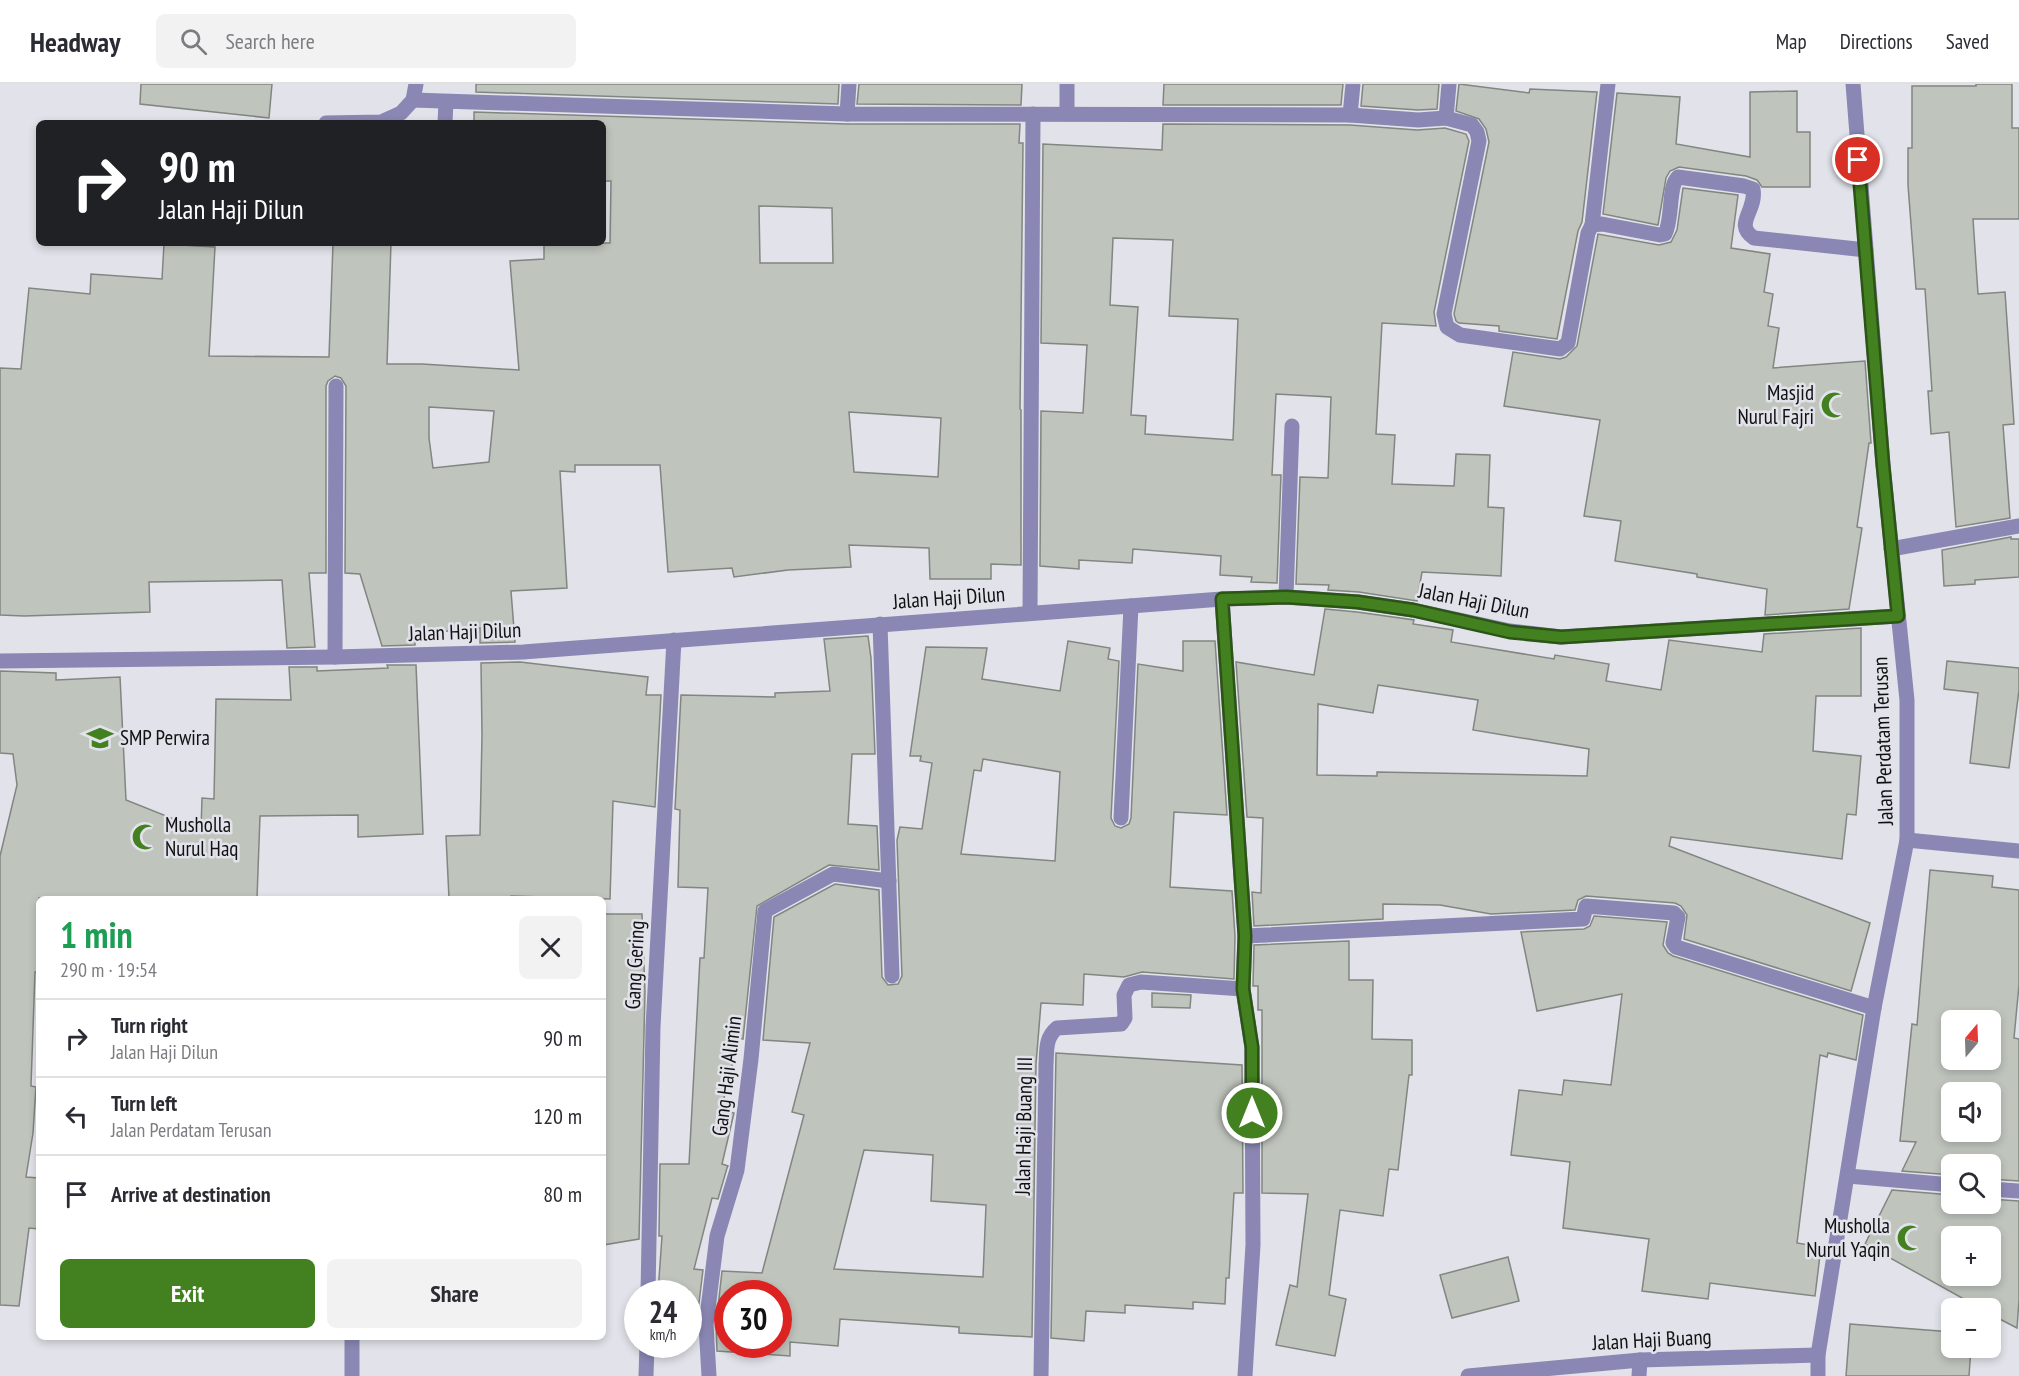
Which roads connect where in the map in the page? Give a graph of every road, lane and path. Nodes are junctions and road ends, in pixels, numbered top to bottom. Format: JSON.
{"nodes":[{"id":1,"x":416,"y":84,"type":"edge"},
{"id":2,"x":849,"y":84,"type":"edge"},
{"id":3,"x":1067,"y":84,"type":"edge"},
{"id":4,"x":1353,"y":84,"type":"edge"},
{"id":5,"x":1449,"y":84,"type":"edge"},
{"id":6,"x":1608,"y":84,"type":"edge"},
{"id":7,"x":1852,"y":84,"type":"edge"},
{"id":8,"x":413,"y":100,"type":"junction"},
{"id":9,"x":446,"y":102,"type":"junction"},
{"id":10,"x":847,"y":114,"type":"junction"},
{"id":11,"x":1033,"y":114,"type":"junction"},
{"id":12,"x":1067,"y":114,"type":"junction"},
{"id":13,"x":1350,"y":115,"type":"junction"},
{"id":14,"x":1446,"y":118,"type":"junction"},
{"id":15,"x":385,"y":120,"type":"edge"},
{"id":16,"x":445,"y":120,"type":"edge"},
{"id":17,"x":1592,"y":225,"type":"junction"},
{"id":18,"x":1866,"y":250,"type":"junction"},
{"id":19,"x":336,"y":386,"type":"dead end"},
{"id":20,"x":1292,"y":426,"type":"dead end"},
{"id":21,"x":2019,"y":526,"type":"edge"},
{"id":22,"x":1891,"y":549,"type":"junction"},
{"id":23,"x":1286,"y":597,"type":"junction"},
{"id":24,"x":1222,"y":599,"type":"junction"},
{"id":25,"x":1131,"y":606,"type":"junction"},
{"id":26,"x":1030,"y":613,"type":"junction"},
{"id":27,"x":1898,"y":616,"type":"junction"},
{"id":28,"x":880,"y":624,"type":"junction"},
{"id":29,"x":674,"y":640,"type":"junction"},
{"id":30,"x":335,"y":657,"type":"junction"},
{"id":31,"x":0,"y":661,"type":"edge"},
{"id":32,"x":1121,"y":818,"type":"dead end"},
{"id":33,"x":1907,"y":840,"type":"junction"},
{"id":34,"x":2019,"y":851,"type":"edge"},
{"id":35,"x":889,"y":881,"type":"junction"},
{"id":36,"x":1245,"y":936,"type":"junction"},
{"id":37,"x":892,"y":976,"type":"dead end"},
{"id":38,"x":1243,"y":989,"type":"junction"},
{"id":39,"x":1874,"y":1008,"type":"junction"},
{"id":40,"x":1848,"y":1176,"type":"junction"},
{"id":41,"x":1941,"y":1184,"type":"edge"},
{"id":42,"x":2001,"y":1190,"type":"edge"},
{"id":43,"x":2019,"y":1191,"type":"edge"},
{"id":44,"x":648,"y":1280,"type":"edge"},
{"id":45,"x":352,"y":1340,"type":"edge"},
{"id":46,"x":1818,"y":1355,"type":"junction"},
{"id":47,"x":647,"y":1358,"type":"edge"},
{"id":48,"x":1640,"y":1360,"type":"junction"},
{"id":49,"x":352,"y":1376,"type":"edge"},
{"id":50,"x":646,"y":1376,"type":"edge"},
{"id":51,"x":709,"y":1376,"type":"edge"},
{"id":52,"x":1041,"y":1376,"type":"edge"},
{"id":53,"x":1245,"y":1376,"type":"edge"},
{"id":54,"x":1468,"y":1376,"type":"edge"},
{"id":55,"x":1639,"y":1376,"type":"edge"},
{"id":56,"x":1818,"y":1376,"type":"edge"}],
"edges":[{"from":1,"to":8,"type":"street"},
{"from":2,"to":10,"type":"street"},
{"from":3,"to":12,"type":"street"},
{"from":4,"to":13,"type":"street"},
{"from":5,"to":14,"type":"street"},
{"from":6,"to":17,"type":"street"},
{"from":7,"to":18,"type":"street","name":"Jalan Perdatam Terusan"},
{"from":8,"to":9,"type":"street"},
{"from":8,"to":15,"type":"street"},
{"from":9,"to":10,"type":"street"},
{"from":9,"to":16,"type":"street"},
{"from":10,"to":11,"type":"street"},
{"from":11,"to":12,"type":"street"},
{"from":11,"to":26,"type":"street"},
{"from":12,"to":13,"type":"street"},
{"from":13,"to":14,"type":"street"},
{"from":14,"to":17,"type":"street"},
{"from":17,"to":18,"type":"street"},
{"from":18,"to":22,"type":"street","name":"Jalan Perdatam Terusan"},
{"from":19,"to":30,"type":"street"},
{"from":20,"to":23,"type":"street"},
{"from":21,"to":22,"type":"street"},
{"from":22,"to":27,"type":"street","name":"Jalan Perdatam Terusan"},
{"from":23,"to":24,"type":"street","name":"Jalan Haji Dilun"},
{"from":23,"to":27,"type":"street","name":"Jalan Haji Dilun"},
{"from":24,"to":25,"type":"street","name":"Jalan Haji Dilun"},
{"from":24,"to":36,"type":"street"},
{"from":25,"to":26,"type":"street","name":"Jalan Haji Dilun"},
{"from":25,"to":32,"type":"street"},
{"from":26,"to":28,"type":"street","name":"Jalan Haji Dilun"},
{"from":27,"to":33,"type":"street","name":"Jalan Perdatam Terusan"},
{"from":28,"to":29,"type":"street","name":"Jalan Haji Dilun"},
{"from":28,"to":35,"type":"street"},
{"from":29,"to":30,"type":"street","name":"Jalan Haji Dilun"},
{"from":29,"to":44,"type":"street","name":"Gang Gering"},
{"from":30,"to":31,"type":"street","name":"Jalan Haji Dilun"},
{"from":33,"to":34,"type":"street"},
{"from":33,"to":39,"type":"street","name":"Jalan Perdatam Terusan"},
{"from":35,"to":37,"type":"street"},
{"from":35,"to":51,"type":"street","name":"Gang Haji Alimin"},
{"from":36,"to":38,"type":"street"},
{"from":36,"to":39,"type":"street"},
{"from":38,"to":52,"type":"street","name":"Jalan Haji Buang III"},
{"from":38,"to":53,"type":"street"},
{"from":39,"to":40,"type":"street","name":"Jalan Perdatam Terusan"},
{"from":40,"to":41,"type":"street"},
{"from":40,"to":46,"type":"street","name":"Jalan Perdatam Terusan"},
{"from":42,"to":43,"type":"street"},
{"from":45,"to":49,"type":"street"},
{"from":46,"to":48,"type":"street","name":"Jalan Haji Buang"},
{"from":46,"to":56,"type":"street"},
{"from":47,"to":50,"type":"street"},
{"from":48,"to":54,"type":"street","name":"Jalan Haji Buang"},
{"from":48,"to":55,"type":"street"}]}
